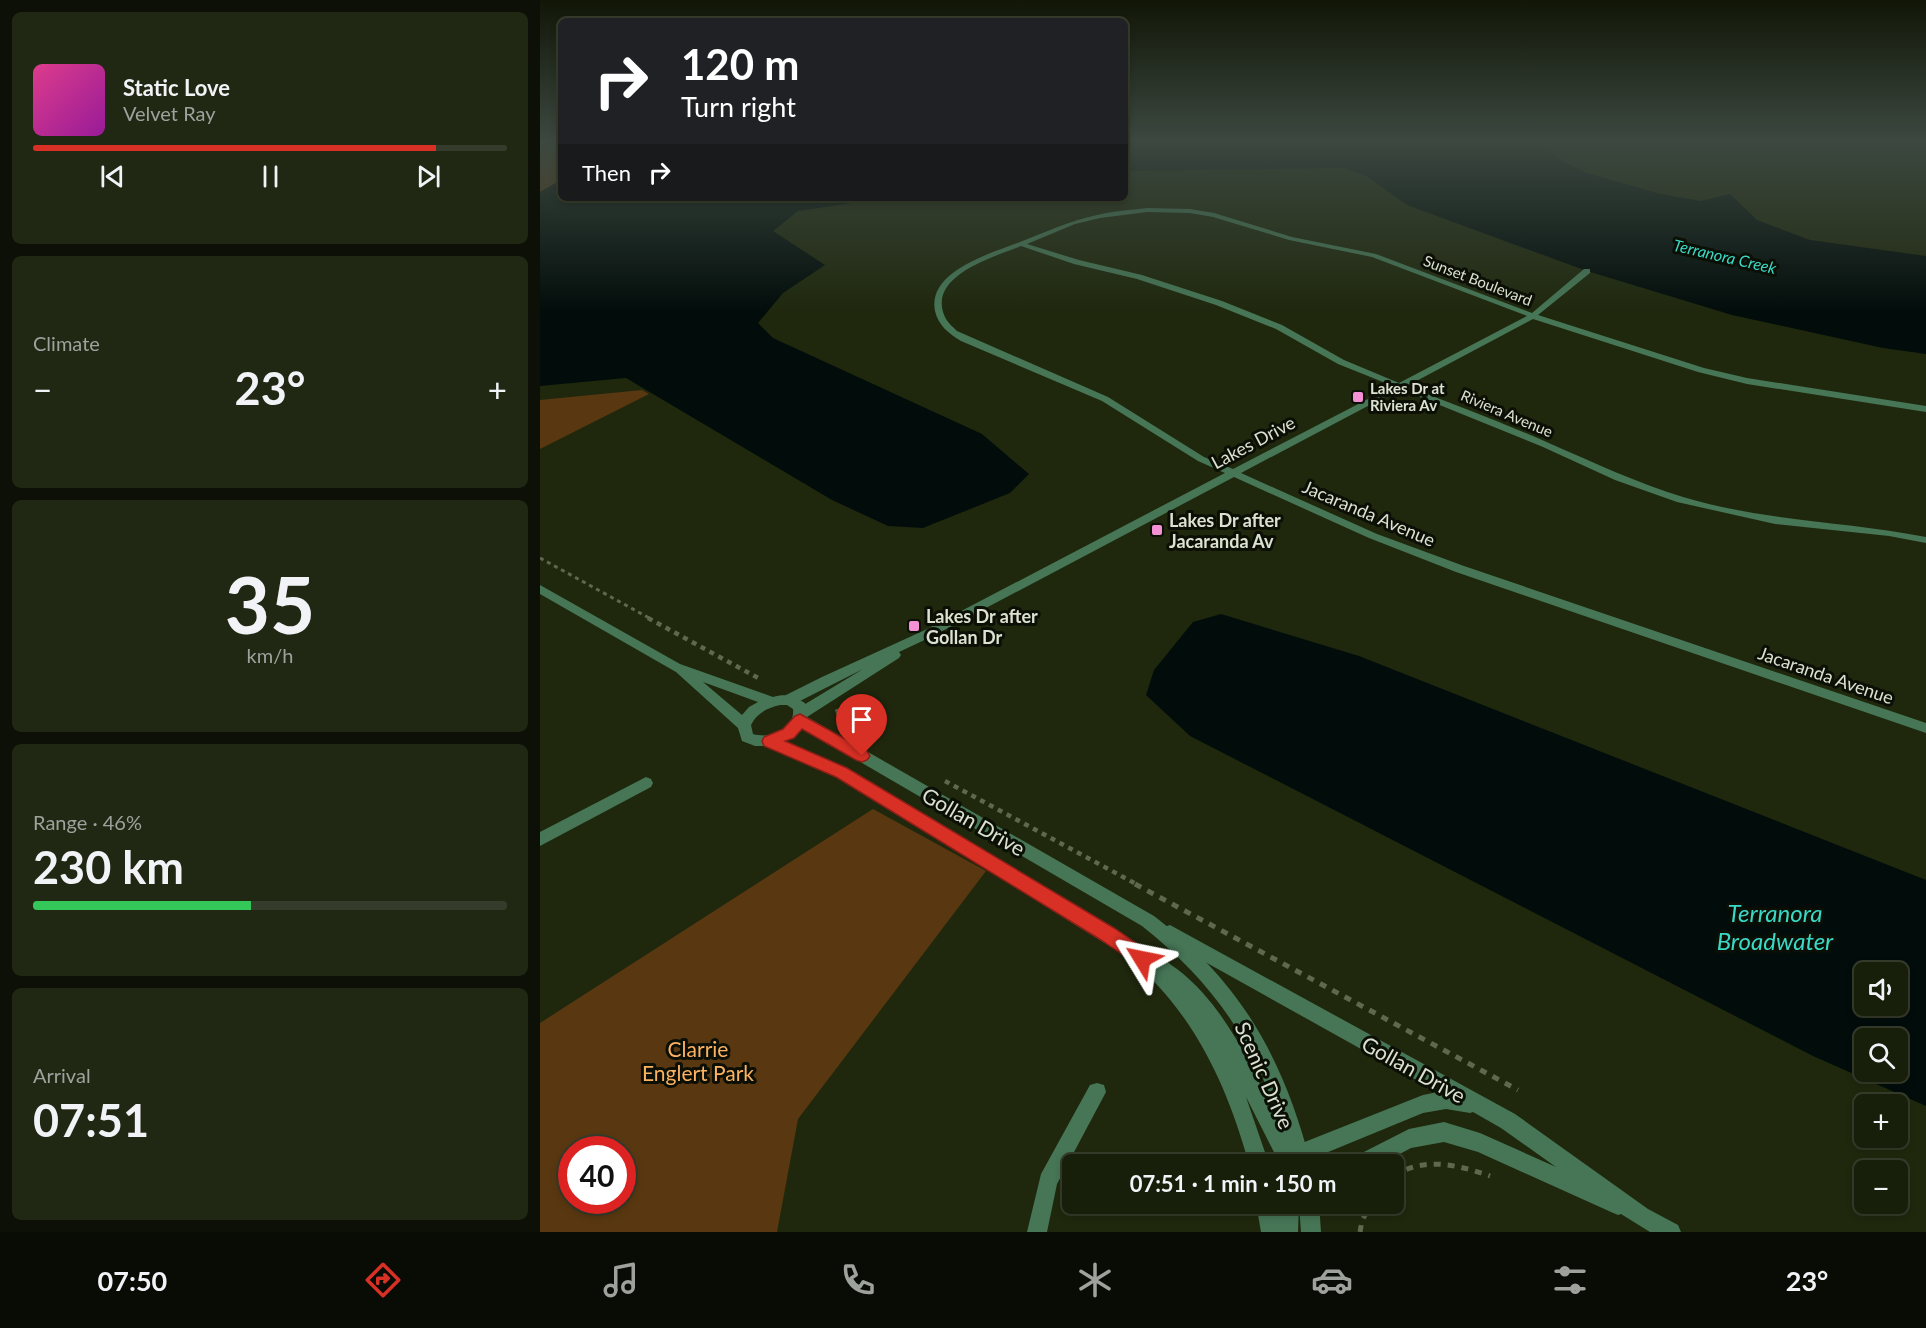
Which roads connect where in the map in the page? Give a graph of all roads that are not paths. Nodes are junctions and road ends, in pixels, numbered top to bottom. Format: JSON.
{"nodes":[{"id":1,"x":1021,"y":244,"type":"junction"},
{"id":2,"x":1587,"y":271,"type":"dead end"},
{"id":3,"x":1533,"y":316,"type":"junction"},
{"id":4,"x":1403,"y":386,"type":"junction"},
{"id":5,"x":1926,"y":409,"type":"edge"},
{"id":6,"x":1234,"y":474,"type":"junction"},
{"id":7,"x":1926,"y":540,"type":"edge"},
{"id":8,"x":540,"y":589,"type":"edge"},
{"id":9,"x":929,"y":633,"type":"junction"},
{"id":10,"x":676,"y":667,"type":"junction"},
{"id":11,"x":789,"y":700,"type":"junction"},
{"id":12,"x":770,"y":701,"type":"junction"},
{"id":13,"x":801,"y":717,"type":"junction"},
{"id":14,"x":744,"y":725,"type":"junction"},
{"id":15,"x":1926,"y":728,"type":"edge"},
{"id":16,"x":770,"y":741,"type":"junction"},
{"id":17,"x":646,"y":783,"type":"dead end"},
{"id":18,"x":540,"y":839,"type":"edge"},
{"id":19,"x":1148,"y":921,"type":"junction"},
{"id":20,"x":1119,"y":943,"type":"junction"},
{"id":21,"x":1221,"y":989,"type":"joint"},
{"id":22,"x":1192,"y":1014,"type":"joint"},
{"id":23,"x":1097,"y":1092,"type":"dead end"},
{"id":24,"x":1482,"y":1107,"type":"junction"},
{"id":25,"x":1256,"y":1154,"type":"edge"},
{"id":26,"x":1290,"y":1154,"type":"edge"},
{"id":27,"x":1295,"y":1154,"type":"edge"},
{"id":28,"x":1312,"y":1154,"type":"edge"},
{"id":29,"x":1380,"y":1154,"type":"edge"},
{"id":30,"x":1268,"y":1214,"type":"edge"},
{"id":31,"x":1289,"y":1214,"type":"edge"},
{"id":32,"x":1310,"y":1214,"type":"edge"},
{"id":33,"x":1641,"y":1216,"type":"junction"},
{"id":34,"x":1037,"y":1232,"type":"edge"},
{"id":35,"x":1270,"y":1232,"type":"edge"},
{"id":36,"x":1288,"y":1232,"type":"edge"},
{"id":37,"x":1311,"y":1232,"type":"edge"},
{"id":38,"x":1671,"y":1232,"type":"edge"}],
"edges":[{"from":1,"to":3,"type":"street","name":"Sunset Boulevard"},
{"from":1,"to":4,"type":"street","name":"Riviera Avenue"},
{"from":1,"to":6,"type":"street","name":"Jacaranda Avenue"},
{"from":2,"to":3,"type":"street","name":"Lakes Drive"},
{"from":3,"to":4,"type":"street","name":"Lakes Drive"},
{"from":3,"to":5,"type":"street","name":"Sunset Boulevard"},
{"from":4,"to":6,"type":"street","name":"Lakes Drive"},
{"from":4,"to":7,"type":"street","name":"Riviera Avenue"},
{"from":6,"to":9,"type":"street","name":"Lakes Drive"},
{"from":6,"to":15,"type":"street","name":"Jacaranda Avenue"},
{"from":8,"to":10,"type":"street"},
{"from":9,"to":11,"type":"street","name":"Lakes Drive"},
{"from":9,"to":13,"type":"street","name":"Lakes Drive"},
{"from":10,"to":12,"type":"street"},
{"from":10,"to":14,"type":"street"},
{"from":11,"to":12,"type":"street"},
{"from":11,"to":13,"type":"street"},
{"from":12,"to":14,"type":"street"},
{"from":13,"to":16,"type":"street"},
{"from":13,"to":19,"type":"street","name":"Gollan Drive"},
{"from":14,"to":16,"type":"street"},
{"from":16,"to":20,"type":"street","name":"Gollan Drive"},
{"from":17,"to":18,"type":"street"},
{"from":19,"to":21,"type":"street","name":"Gollan Drive"},
{"from":19,"to":24,"type":"street","name":"Gollan Drive"},
{"from":20,"to":22,"type":"street","name":"Gollan Drive"},
{"from":20,"to":26,"type":"street"},
{"from":21,"to":27,"type":"street","name":"Scenic Drive"},
{"from":22,"to":25,"type":"street","name":"Scenic Drive"},
{"from":23,"to":34,"type":"street"},
{"from":24,"to":28,"type":"street"},
{"from":24,"to":33,"type":"street","name":"Gollan Drive"},
{"from":29,"to":33,"type":"street"},
{"from":30,"to":35,"type":"street"},
{"from":31,"to":36,"type":"street"},
{"from":32,"to":37,"type":"street"},
{"from":33,"to":38,"type":"street","name":"Gollan Drive"}]}
